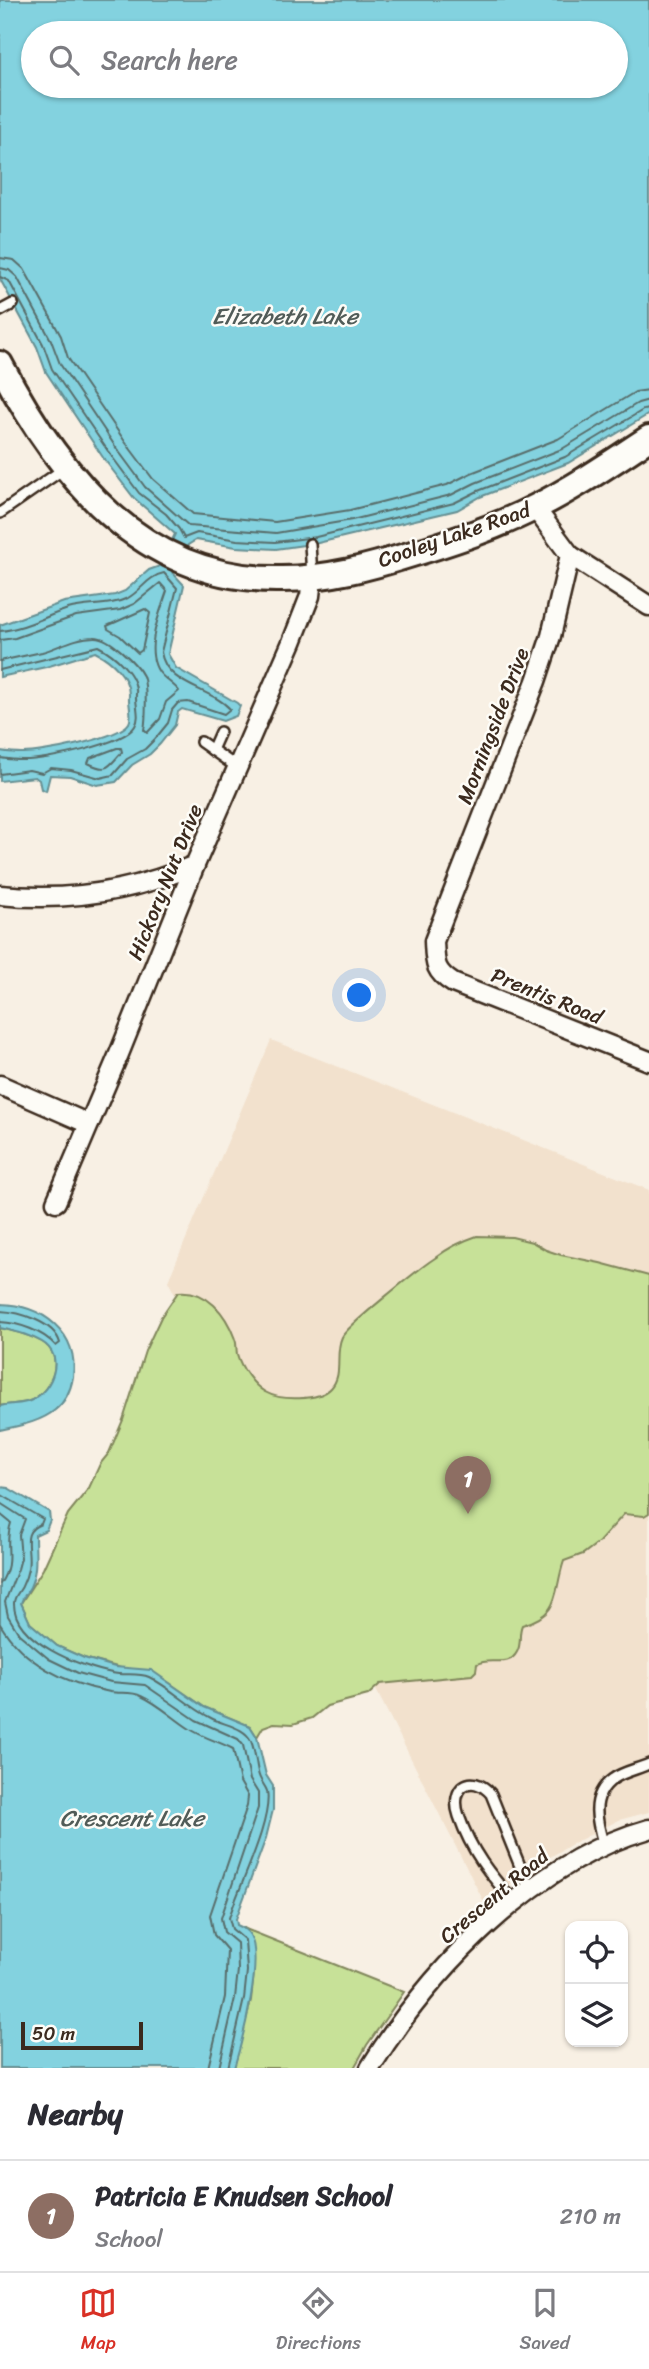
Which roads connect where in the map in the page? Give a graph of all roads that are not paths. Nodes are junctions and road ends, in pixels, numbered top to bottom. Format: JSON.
{"nodes":[{"id":1,"x":13,"y":304,"type":"dead end"},
{"id":2,"x":0,"y":311,"type":"edge"},
{"id":3,"x":0,"y":364,"type":"edge"},
{"id":4,"x":649,"y":438,"type":"edge"},
{"id":5,"x":65,"y":468,"type":"junction"},
{"id":6,"x":535,"y":508,"type":"junction"},
{"id":7,"x":0,"y":513,"type":"edge"},
{"id":8,"x":310,"y":544,"type":"dead end"},
{"id":9,"x":570,"y":555,"type":"junction"},
{"id":10,"x":312,"y":578,"type":"junction"},
{"id":11,"x":649,"y":606,"type":"edge"},
{"id":12,"x":220,"y":732,"type":"dead end"},
{"id":13,"x":201,"y":742,"type":"dead end"},
{"id":14,"x":212,"y":750,"type":"junction"},
{"id":15,"x":238,"y":768,"type":"junction"},
{"id":16,"x":195,"y":865,"type":"junction"},
{"id":17,"x":0,"y":895,"type":"edge"},
{"id":18,"x":436,"y":965,"type":"joint"},
{"id":19,"x":649,"y":1061,"type":"edge"},
{"id":20,"x":0,"y":1085,"type":"edge"},
{"id":21,"x":89,"y":1124,"type":"junction"},
{"id":22,"x":56,"y":1202,"type":"dead end"},
{"id":23,"x":649,"y":1764,"type":"edge"},
{"id":24,"x":649,"y":1829,"type":"edge"},
{"id":25,"x":604,"y":1846,"type":"junction"},
{"id":26,"x":530,"y":1891,"type":"junction"},
{"id":27,"x":515,"y":1903,"type":"junction"},
{"id":28,"x":370,"y":2068,"type":"edge"}],
"edges":[{"from":1,"to":2,"type":"lane"},
{"from":3,"to":5,"type":"main road","name":"Cooley Lake Road"},
{"from":4,"to":6,"type":"main road","name":"Cooley Lake Road"},
{"from":5,"to":7,"type":"lane"},
{"from":5,"to":10,"type":"main road","name":"Cooley Lake Road"},
{"from":6,"to":9,"type":"street"},
{"from":6,"to":10,"type":"main road","name":"Cooley Lake Road"},
{"from":8,"to":10,"type":"lane"},
{"from":9,"to":11,"type":"street"},
{"from":9,"to":18,"type":"street","name":"Morningside Drive"},
{"from":10,"to":15,"type":"street","name":"Hickory Nut Drive"},
{"from":12,"to":14,"type":"lane"},
{"from":13,"to":14,"type":"lane"},
{"from":14,"to":15,"type":"lane"},
{"from":15,"to":16,"type":"street","name":"Hickory Nut Drive"},
{"from":16,"to":17,"type":"street"},
{"from":16,"to":21,"type":"street","name":"Hickory Nut Drive"},
{"from":18,"to":19,"type":"street","name":"Prentis Road"},
{"from":20,"to":21,"type":"street"},
{"from":21,"to":22,"type":"street","name":"Hickory Nut Drive"},
{"from":23,"to":25,"type":"lane"},
{"from":24,"to":25,"type":"street","name":"Crescent Road"},
{"from":25,"to":26,"type":"street","name":"Crescent Road"},
{"from":26,"to":27,"type":"street","name":"Crescent Road"},
{"from":26,"to":27,"type":"lane"},
{"from":27,"to":28,"type":"street","name":"Crescent Road"}]}
